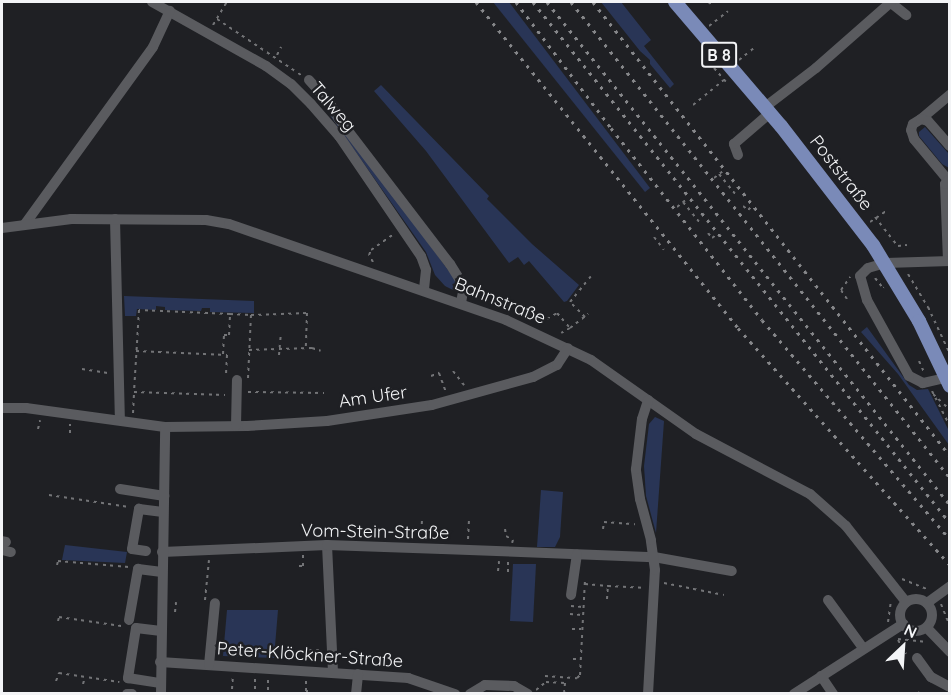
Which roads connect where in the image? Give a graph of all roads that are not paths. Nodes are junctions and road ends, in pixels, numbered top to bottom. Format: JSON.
{"nodes":[{"id":1,"x":152,"y":2,"type":"edge"},
{"id":2,"x":675,"y":2,"type":"edge"},
{"id":3,"x":891,"y":2,"type":"edge"},
{"id":4,"x":170,"y":11,"type":"junction"},
{"id":5,"x":906,"y":15,"type":"dead end"},
{"id":6,"x":309,"y":80,"type":"road end"},
{"id":7,"x":950,"y":95,"type":"edge"},
{"id":8,"x":768,"y":110,"type":"junction"},
{"id":9,"x":921,"y":119,"type":"junction"},
{"id":10,"x":950,"y":146,"type":"edge"},
{"id":11,"x":738,"y":155,"type":"dead end"},
{"id":12,"x":949,"y":179,"type":"edge"},
{"id":13,"x":115,"y":219,"type":"junction"},
{"id":14,"x":25,"y":224,"type":"junction"},
{"id":15,"x":2,"y":228,"type":"edge"},
{"id":16,"x":949,"y":261,"type":"edge"},
{"id":17,"x":886,"y":263,"type":"junction"},
{"id":18,"x":424,"y":290,"type":"junction"},
{"id":19,"x":461,"y":303,"type":"junction"},
{"id":20,"x":568,"y":348,"type":"junction"},
{"id":21,"x":237,"y":380,"type":"dead end"},
{"id":22,"x":947,"y":382,"type":"edge"},
{"id":23,"x":648,"y":400,"type":"junction"},
{"id":24,"x":2,"y":408,"type":"edge"},
{"id":25,"x":120,"y":419,"type":"junction"},
{"id":26,"x":236,"y":426,"type":"junction"},
{"id":27,"x":165,"y":427,"type":"junction"},
{"id":28,"x":120,"y":489,"type":"dead end"},
{"id":29,"x":164,"y":496,"type":"junction"},
{"id":30,"x":163,"y":512,"type":"junction"},
{"id":31,"x":327,"y":545,"type":"junction"},
{"id":32,"x":146,"y":551,"type":"dead end"},
{"id":33,"x":162,"y":552,"type":"junction"},
{"id":34,"x":582,"y":555,"type":"junction"},
{"id":35,"x":654,"y":556,"type":"junction"},
{"id":36,"x":732,"y":571,"type":"dead end"},
{"id":37,"x":162,"y":572,"type":"junction"},
{"id":38,"x":950,"y":586,"type":"edge"},
{"id":39,"x":828,"y":600,"type":"dead end"},
{"id":40,"x":571,"y":601,"type":"road end"},
{"id":41,"x":906,"y":602,"type":"junction"},
{"id":42,"x":215,"y":603,"type":"dead end"},
{"id":43,"x":927,"y":603,"type":"junction"},
{"id":44,"x":133,"y":624,"type":"junction"},
{"id":45,"x":903,"y":624,"type":"junction"},
{"id":46,"x":927,"y":628,"type":"junction"},
{"id":47,"x":161,"y":631,"type":"junction"},
{"id":48,"x":863,"y":648,"type":"junction"},
{"id":49,"x":950,"y":652,"type":"edge"},
{"id":50,"x":912,"y":656,"type":"road end"},
{"id":51,"x":160,"y":662,"type":"junction"},
{"id":52,"x":209,"y":665,"type":"junction"},
{"id":53,"x":333,"y":672,"type":"junction"},
{"id":54,"x":358,"y":674,"type":"junction"},
{"id":55,"x":821,"y":676,"type":"junction"},
{"id":56,"x":950,"y":687,"type":"edge"},
{"id":57,"x":127,"y":688,"type":"edge"},
{"id":58,"x":161,"y":688,"type":"edge"},
{"id":59,"x":132,"y":693,"type":"edge"},
{"id":60,"x":356,"y":693,"type":"edge"},
{"id":61,"x":456,"y":693,"type":"edge"},
{"id":62,"x":470,"y":693,"type":"edge"},
{"id":63,"x":531,"y":693,"type":"edge"},
{"id":64,"x":648,"y":693,"type":"edge"},
{"id":65,"x":794,"y":693,"type":"edge"},
{"id":66,"x":833,"y":693,"type":"edge"}],
"edges":[{"from":1,"to":4,"type":"street","name":"Talweg"},
{"from":2,"to":8,"type":"main road","name":"Poststraße","number":"B 8"},
{"from":3,"to":5,"type":"street"},
{"from":3,"to":8,"type":"street"},
{"from":4,"to":14,"type":"street"},
{"from":4,"to":18,"type":"street","name":"Talweg"},
{"from":6,"to":19,"type":"street","name":"Talweg"},
{"from":7,"to":9,"type":"street"},
{"from":8,"to":11,"type":"street"},
{"from":8,"to":17,"type":"main road","name":"Poststraße","number":"B 8"},
{"from":9,"to":10,"type":"street"},
{"from":9,"to":12,"type":"street"},
{"from":12,"to":16,"type":"street"},
{"from":13,"to":14,"type":"street","name":"Bahnstraße"},
{"from":13,"to":18,"type":"street","name":"Bahnstraße"},
{"from":13,"to":25,"type":"street"},
{"from":14,"to":15,"type":"street","name":"Bahnstraße"},
{"from":16,"to":17,"type":"street"},
{"from":17,"to":22,"type":"main road","name":"Poststraße","number":"B 8"},
{"from":17,"to":22,"type":"street"},
{"from":18,"to":19,"type":"street","name":"Bahnstraße"},
{"from":19,"to":20,"type":"street","name":"Bahnstraße"},
{"from":20,"to":23,"type":"street","name":"Bahnstraße"},
{"from":20,"to":26,"type":"street","name":"Am Ufer"},
{"from":21,"to":26,"type":"street"},
{"from":23,"to":35,"type":"street"},
{"from":23,"to":41,"type":"street","name":"Bahnstraße"},
{"from":24,"to":25,"type":"street","name":"Am Ufer"},
{"from":25,"to":27,"type":"street","name":"Am Ufer"},
{"from":26,"to":27,"type":"street","name":"Am Ufer"},
{"from":27,"to":29,"type":"street"},
{"from":28,"to":29,"type":"street"},
{"from":29,"to":30,"type":"street"},
{"from":30,"to":32,"type":"street"},
{"from":30,"to":33,"type":"street"},
{"from":31,"to":33,"type":"street","name":"Vom-Stein-Straße"},
{"from":31,"to":34,"type":"street","name":"Vom-Stein-Straße"},
{"from":31,"to":53,"type":"street"},
{"from":33,"to":37,"type":"street"},
{"from":34,"to":35,"type":"street","name":"Vom-Stein-Straße"},
{"from":34,"to":40,"type":"street"},
{"from":35,"to":36,"type":"street","name":"Vom-Stein-Straße"},
{"from":35,"to":64,"type":"street"},
{"from":37,"to":44,"type":"street"},
{"from":37,"to":47,"type":"street"},
{"from":38,"to":43,"type":"street"},
{"from":39,"to":48,"type":"street"},
{"from":41,"to":43,"type":"street"},
{"from":41,"to":45,"type":"street"},
{"from":42,"to":52,"type":"street"},
{"from":43,"to":46,"type":"street"},
{"from":44,"to":47,"type":"street"},
{"from":44,"to":58,"type":"street"},
{"from":45,"to":46,"type":"street"},
{"from":45,"to":48,"type":"street"},
{"from":46,"to":49,"type":"street"},
{"from":47,"to":51,"type":"street"},
{"from":48,"to":55,"type":"street"},
{"from":50,"to":56,"type":"street"},
{"from":51,"to":52,"type":"street","name":"Peter-Klöckner-Straße"},
{"from":51,"to":58,"type":"street"},
{"from":52,"to":53,"type":"street","name":"Peter-Klöckner-Straße"},
{"from":53,"to":54,"type":"street","name":"Peter-Klöckner-Straße"},
{"from":54,"to":60,"type":"street"},
{"from":54,"to":61,"type":"street","name":"Peter-Klöckner-Straße"},
{"from":55,"to":65,"type":"street"},
{"from":55,"to":66,"type":"street"},
{"from":57,"to":59,"type":"street"},
{"from":62,"to":63,"type":"street"}]}
